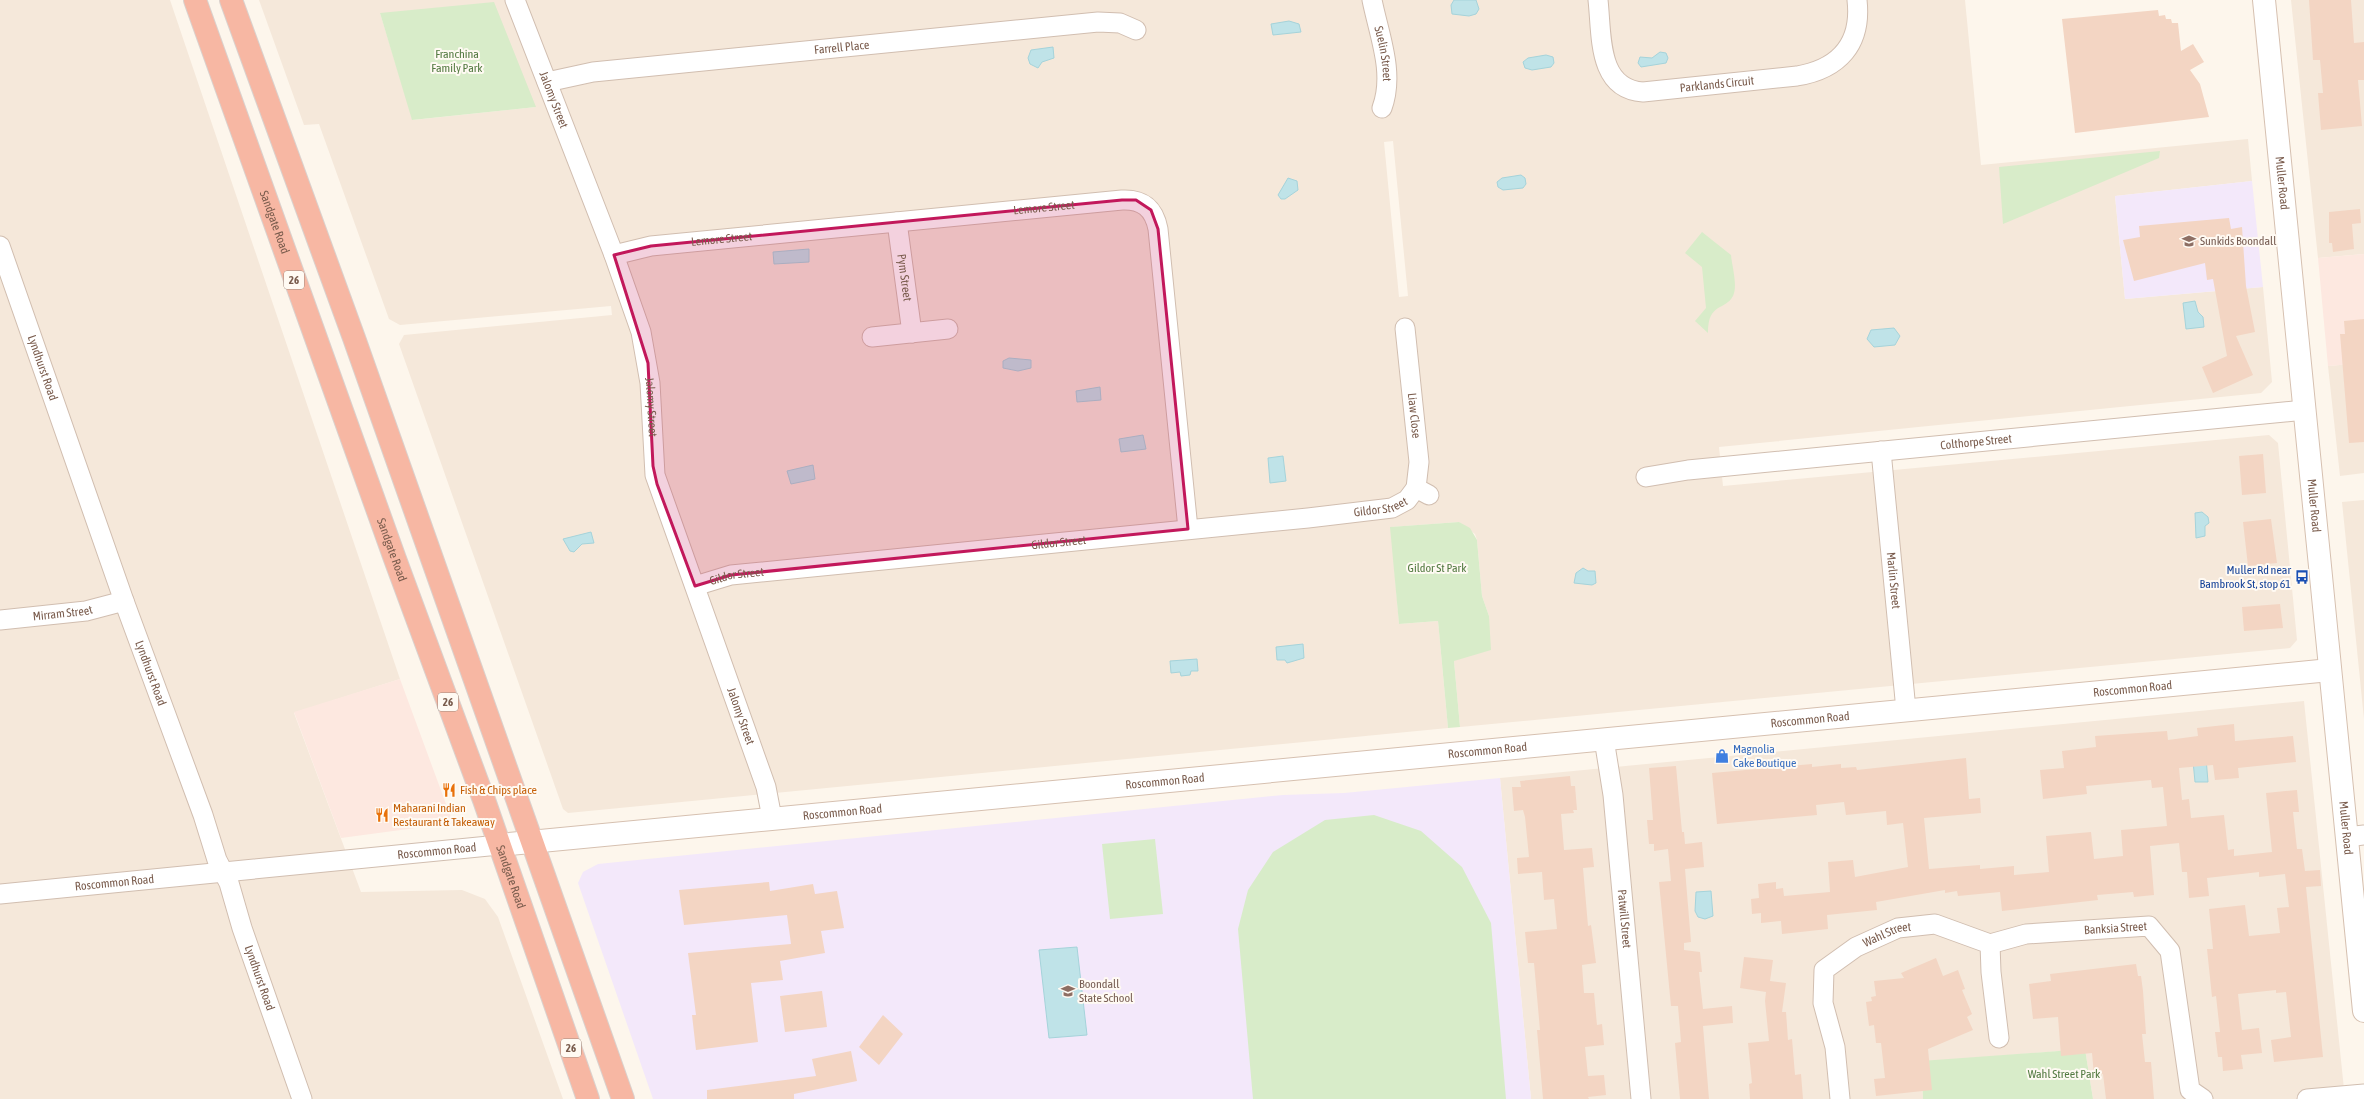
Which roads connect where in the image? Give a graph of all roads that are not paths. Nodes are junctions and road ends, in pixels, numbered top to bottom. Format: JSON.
{"nodes":[{"id":1,"x":195,"y":0,"type":"edge"},
{"id":2,"x":231,"y":0,"type":"edge"},
{"id":3,"x":515,"y":0,"type":"edge"},
{"id":4,"x":1372,"y":0,"type":"edge"},
{"id":5,"x":1598,"y":0,"type":"edge"},
{"id":6,"x":1857,"y":0,"type":"edge"},
{"id":7,"x":2264,"y":0,"type":"edge"},
{"id":8,"x":1136,"y":30,"type":"dead end"},
{"id":9,"x":547,"y":82,"type":"junction"},
{"id":10,"x":1382,"y":108,"type":"dead end"},
{"id":11,"x":897,"y":222,"type":"junction"},
{"id":12,"x":0,"y":246,"type":"edge"},
{"id":13,"x":614,"y":255,"type":"junction"},
{"id":14,"x":1405,"y":328,"type":"dead end"},
{"id":15,"x":948,"y":329,"type":"dead end"},
{"id":16,"x":912,"y":333,"type":"junction"},
{"id":17,"x":872,"y":337,"type":"dead end"},
{"id":18,"x":2305,"y":410,"type":"junction"},
{"id":19,"x":1881,"y":451,"type":"junction"},
{"id":20,"x":1646,"y":477,"type":"dead end"},
{"id":21,"x":1423,"y":491,"type":"joint"},
{"id":22,"x":1188,"y":529,"type":"junction"},
{"id":23,"x":695,"y":586,"type":"junction"},
{"id":24,"x":124,"y":601,"type":"junction"},
{"id":25,"x":0,"y":620,"type":"edge"},
{"id":26,"x":2330,"y":670,"type":"junction"},
{"id":27,"x":1906,"y":710,"type":"junction"},
{"id":28,"x":1604,"y":739,"type":"junction"},
{"id":29,"x":772,"y":818,"type":"junction"},
{"id":30,"x":2355,"y":836,"type":"edge"},
{"id":31,"x":532,"y":842,"type":"junction"},
{"id":32,"x":499,"y":845,"type":"junction"},
{"id":33,"x":223,"y":872,"type":"junction"},
{"id":34,"x":0,"y":894,"type":"edge"},
{"id":35,"x":1990,"y":944,"type":"junction"},
{"id":36,"x":2364,"y":1011,"type":"edge"},
{"id":37,"x":1999,"y":1038,"type":"dead end"},
{"id":38,"x":2364,"y":1094,"type":"edge"},
{"id":39,"x":302,"y":1099,"type":"edge"},
{"id":40,"x":588,"y":1099,"type":"edge"},
{"id":41,"x":623,"y":1099,"type":"edge"},
{"id":42,"x":1641,"y":1099,"type":"edge"},
{"id":43,"x":1840,"y":1099,"type":"edge"},
{"id":44,"x":2203,"y":1099,"type":"edge"},
{"id":45,"x":2307,"y":1099,"type":"edge"}],
"edges":[{"from":1,"to":32,"type":"highway","name":"Sandgate Road","number":"26"},
{"from":2,"to":31,"type":"highway"},
{"from":3,"to":9,"type":"street","name":"Jalomy Street"},
{"from":4,"to":10,"type":"street","name":"Suelin Street"},
{"from":5,"to":6,"type":"street","name":"Parklands Circuit"},
{"from":7,"to":18,"type":"street","name":"Muller Road"},
{"from":8,"to":9,"type":"street","name":"Farrell Place"},
{"from":9,"to":13,"type":"street","name":"Jalomy Street"},
{"from":11,"to":13,"type":"street","name":"Lemore Street"},
{"from":11,"to":16,"type":"street","name":"Pym Street"},
{"from":11,"to":22,"type":"street","name":"Lemore Street"},
{"from":12,"to":24,"type":"street","name":"Lyndhurst Road"},
{"from":13,"to":23,"type":"street","name":"Jalomy Street"},
{"from":14,"to":21,"type":"street","name":"Liaw Close"},
{"from":15,"to":16,"type":"street"},
{"from":16,"to":17,"type":"street"},
{"from":18,"to":19,"type":"street","name":"Colthorpe Street"},
{"from":18,"to":26,"type":"street","name":"Muller Road"},
{"from":19,"to":20,"type":"street","name":"Colthorpe Street"},
{"from":19,"to":27,"type":"street","name":"Marlin Street"},
{"from":21,"to":22,"type":"street","name":"Gildor Street"},
{"from":22,"to":23,"type":"street","name":"Gildor Street"},
{"from":23,"to":29,"type":"street","name":"Jalomy Street"},
{"from":24,"to":25,"type":"street","name":"Mirram Street"},
{"from":24,"to":33,"type":"street","name":"Lyndhurst Road"},
{"from":26,"to":27,"type":"street","name":"Roscommon Road"},
{"from":26,"to":30,"type":"street","name":"Muller Road"},
{"from":27,"to":28,"type":"street","name":"Roscommon Road"},
{"from":28,"to":29,"type":"street","name":"Roscommon Road"},
{"from":28,"to":42,"type":"street","name":"Patwill Street"},
{"from":29,"to":31,"type":"street","name":"Roscommon Road"},
{"from":30,"to":36,"type":"street","name":"Muller Road"},
{"from":31,"to":32,"type":"street","name":"Roscommon Road"},
{"from":31,"to":41,"type":"highway"},
{"from":32,"to":33,"type":"street","name":"Roscommon Road"},
{"from":32,"to":40,"type":"highway","name":"Sandgate Road","number":"26"},
{"from":33,"to":34,"type":"street","name":"Roscommon Road"},
{"from":33,"to":39,"type":"street","name":"Lyndhurst Road"},
{"from":35,"to":37,"type":"street"},
{"from":35,"to":43,"type":"street","name":"Wahl Street"},
{"from":35,"to":44,"type":"street","name":"Banksia Street"},
{"from":38,"to":45,"type":"street"}]}
